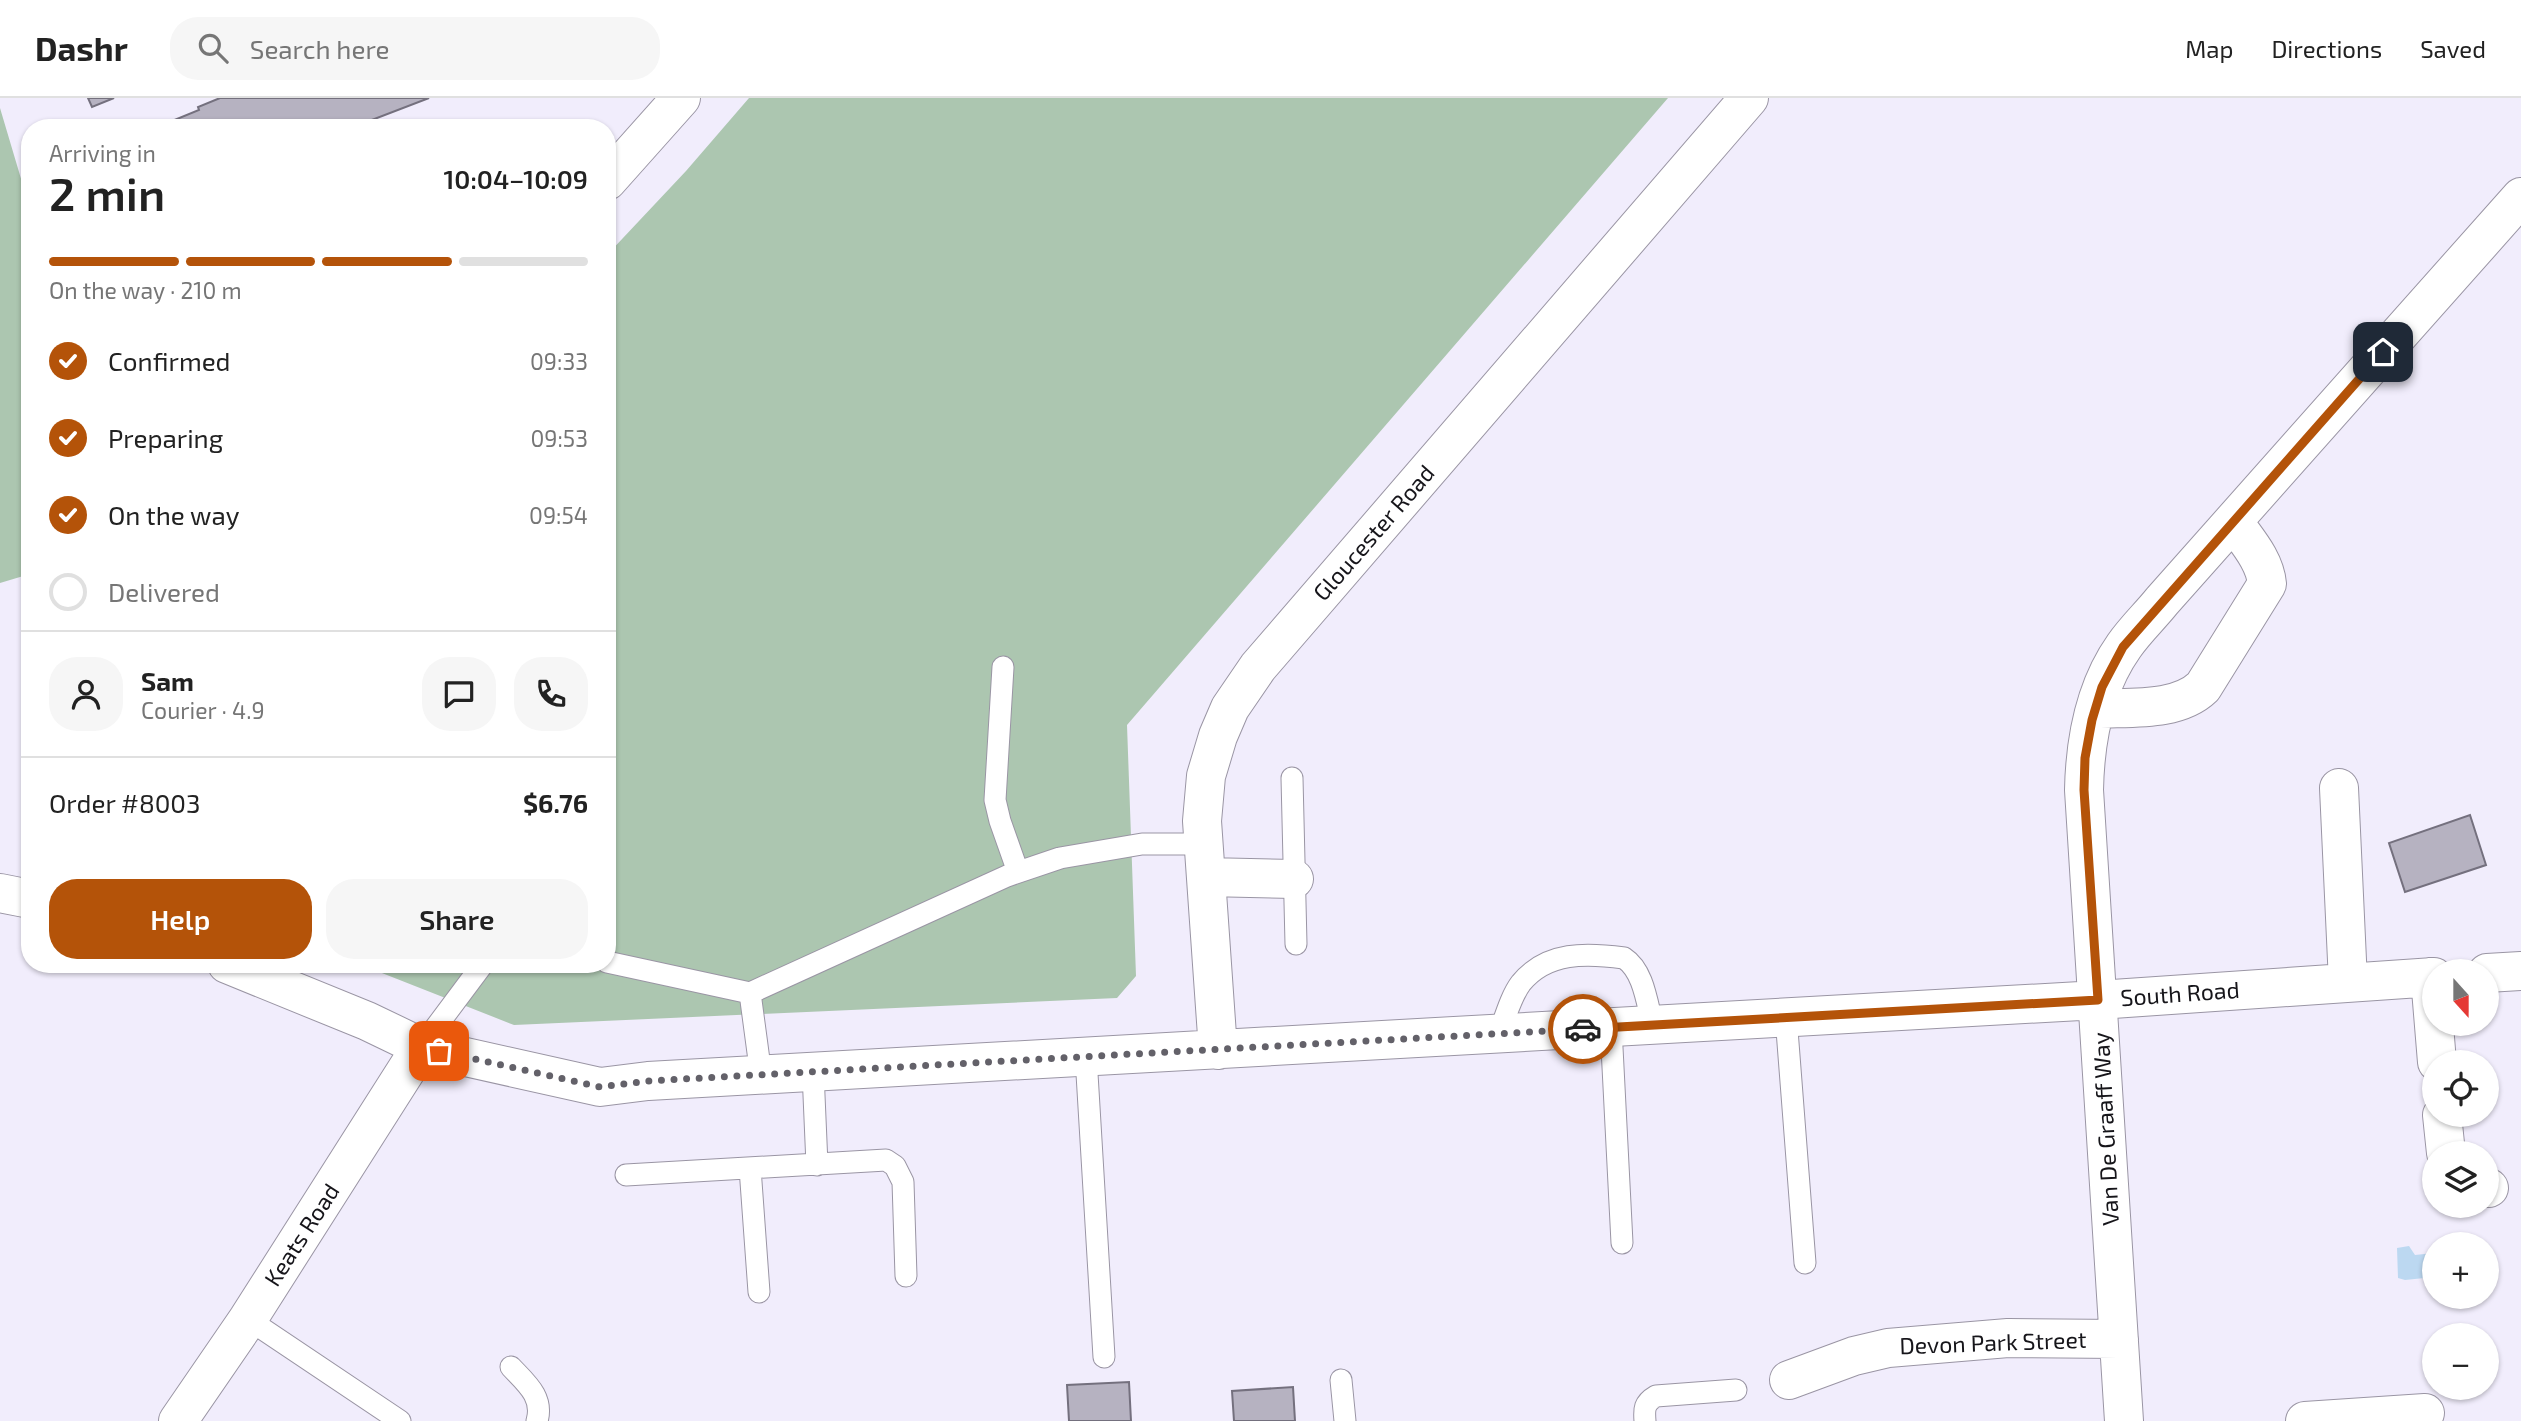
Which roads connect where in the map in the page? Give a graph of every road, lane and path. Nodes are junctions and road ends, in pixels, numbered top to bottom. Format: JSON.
{"nodes":[{"id":1,"x":681,"y":98,"type":"edge"},
{"id":2,"x":1749,"y":98,"type":"edge"},
{"id":3,"x":616,"y":171,"type":"edge"},
{"id":4,"x":2521,"y":197,"type":"edge"},
{"id":5,"x":2232,"y":521,"type":"junction"},
{"id":6,"x":1003,"y":667,"type":"dead end"},
{"id":7,"x":2096,"y":709,"type":"junction"},
{"id":8,"x":1292,"y":778,"type":"dead end"},
{"id":9,"x":2339,"y":788,"type":"dead end"},
{"id":10,"x":1205,"y":860,"type":"junction"},
{"id":11,"x":1018,"y":872,"type":"junction"},
{"id":12,"x":1294,"y":879,"type":"junction"},
{"id":13,"x":0,"y":893,"type":"edge"},
{"id":14,"x":21,"y":897,"type":"edge"},
{"id":15,"x":1296,"y":944,"type":"dead end"},
{"id":16,"x":616,"y":964,"type":"edge"},
{"id":17,"x":2521,"y":971,"type":"edge"},
{"id":18,"x":2499,"y":972,"type":"edge"},
{"id":19,"x":249,"y":973,"type":"edge"},
{"id":20,"x":476,"y":973,"type":"edge"},
{"id":21,"x":2422,"y":978,"type":"edge"},
{"id":22,"x":2348,"y":982,"type":"junction"},
{"id":23,"x":750,"y":993,"type":"junction"},
{"id":24,"x":2098,"y":1000,"type":"junction"},
{"id":25,"x":1786,"y":1017,"type":"junction"},
{"id":26,"x":1653,"y":1026,"type":"junction"},
{"id":27,"x":1611,"y":1028,"type":"junction"},
{"id":28,"x":1499,"y":1034,"type":"junction"},
{"id":29,"x":421,"y":1047,"type":"junction"},
{"id":30,"x":1218,"y":1050,"type":"junction"},
{"id":31,"x":1086,"y":1057,"type":"junction"},
{"id":32,"x":813,"y":1072,"type":"junction"},
{"id":33,"x":761,"y":1075,"type":"junction"},
{"id":34,"x":817,"y":1165,"type":"junction"},
{"id":35,"x":750,"y":1168,"type":"junction"},
{"id":36,"x":626,"y":1175,"type":"dead end"},
{"id":37,"x":1622,"y":1243,"type":"dead end"},
{"id":38,"x":1805,"y":1263,"type":"dead end"},
{"id":39,"x":906,"y":1276,"type":"dead end"},
{"id":40,"x":759,"y":1293,"type":"dead end"},
{"id":41,"x":248,"y":1319,"type":"junction"},
{"id":42,"x":2119,"y":1339,"type":"junction"},
{"id":43,"x":1104,"y":1357,"type":"dead end"},
{"id":44,"x":511,"y":1367,"type":"dead end"},
{"id":45,"x":1341,"y":1380,"type":"dead end"},
{"id":46,"x":1788,"y":1380,"type":"dead end"},
{"id":47,"x":1736,"y":1390,"type":"dead end"},
{"id":48,"x":2426,"y":1413,"type":"dead end"},
{"id":49,"x":178,"y":1421,"type":"edge"},
{"id":50,"x":400,"y":1421,"type":"edge"},
{"id":51,"x":537,"y":1421,"type":"edge"},
{"id":52,"x":1345,"y":1421,"type":"edge"},
{"id":53,"x":1645,"y":1421,"type":"edge"},
{"id":54,"x":2124,"y":1421,"type":"edge"},
{"id":55,"x":2305,"y":1421,"type":"edge"}],
"edges":[{"from":1,"to":3,"type":"street"},
{"from":2,"to":10,"type":"street","name":"Gloucester Road"},
{"from":4,"to":5,"type":"street","name":"Van De Graaff Way"},
{"from":5,"to":7,"type":"street","name":"Van De Graaff Way"},
{"from":5,"to":7,"type":"street"},
{"from":6,"to":11,"type":"lane"},
{"from":7,"to":24,"type":"street","name":"Van De Graaff Way"},
{"from":8,"to":12,"type":"lane"},
{"from":9,"to":22,"type":"street"},
{"from":10,"to":11,"type":"lane"},
{"from":10,"to":12,"type":"street"},
{"from":10,"to":30,"type":"street","name":"Gloucester Road"},
{"from":11,"to":23,"type":"lane"},
{"from":12,"to":15,"type":"lane"},
{"from":13,"to":14,"type":"street"},
{"from":16,"to":23,"type":"lane"},
{"from":17,"to":18,"type":"street"},
{"from":19,"to":29,"type":"street","name":"South Road"},
{"from":20,"to":29,"type":"lane"},
{"from":21,"to":22,"type":"street","name":"South Road"},
{"from":22,"to":24,"type":"street","name":"South Road"},
{"from":23,"to":33,"type":"lane"},
{"from":24,"to":25,"type":"street","name":"South Road"},
{"from":24,"to":42,"type":"street","name":"Van De Graaff Way"},
{"from":25,"to":26,"type":"street","name":"South Road"},
{"from":25,"to":38,"type":"lane"},
{"from":26,"to":27,"type":"street","name":"South Road"},
{"from":26,"to":28,"type":"lane"},
{"from":27,"to":28,"type":"street","name":"South Road"},
{"from":27,"to":37,"type":"lane"},
{"from":28,"to":30,"type":"street","name":"South Road"},
{"from":29,"to":33,"type":"street","name":"South Road"},
{"from":29,"to":41,"type":"street","name":"Keats Road"},
{"from":30,"to":31,"type":"street","name":"South Road"},
{"from":31,"to":32,"type":"street","name":"South Road"},
{"from":31,"to":43,"type":"lane"},
{"from":32,"to":33,"type":"street","name":"South Road"},
{"from":32,"to":34,"type":"lane"},
{"from":34,"to":35,"type":"lane"},
{"from":34,"to":39,"type":"lane"},
{"from":35,"to":36,"type":"lane"},
{"from":35,"to":40,"type":"lane"},
{"from":41,"to":49,"type":"street","name":"Keats Road"},
{"from":41,"to":50,"type":"lane"},
{"from":42,"to":46,"type":"street","name":"Devon Park Street"},
{"from":42,"to":54,"type":"street","name":"Van De Graaff Way"},
{"from":44,"to":51,"type":"lane"},
{"from":45,"to":52,"type":"lane"},
{"from":47,"to":53,"type":"lane"},
{"from":48,"to":55,"type":"street"}]}
